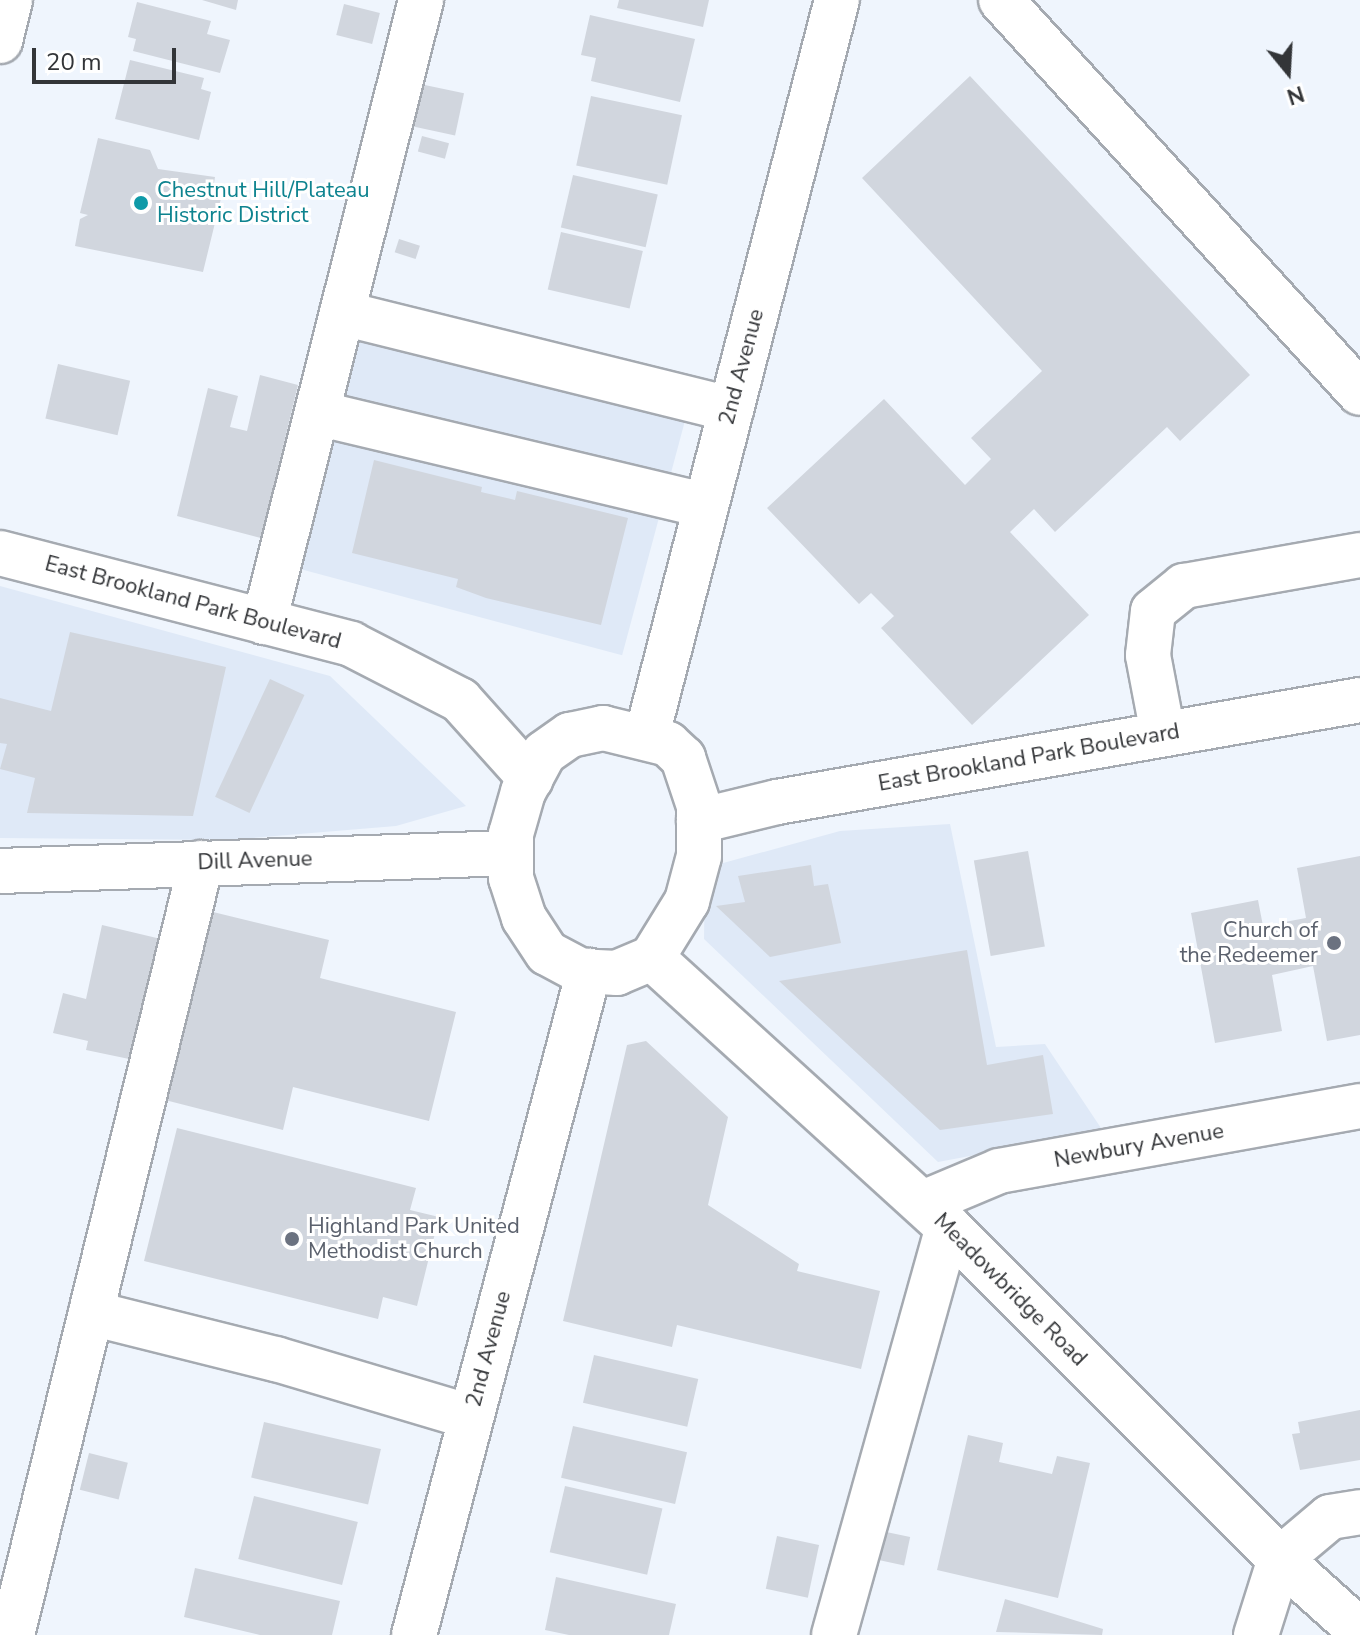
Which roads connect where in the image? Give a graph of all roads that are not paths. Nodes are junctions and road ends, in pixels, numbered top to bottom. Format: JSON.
{"nodes":[{"id":1,"x":10,"y":0,"type":"edge"},
{"id":2,"x":421,"y":0,"type":"edge"},
{"id":3,"x":837,"y":0,"type":"edge"},
{"id":4,"x":1001,"y":0,"type":"edge"},
{"id":5,"x":0,"y":41,"type":"edge"},
{"id":6,"x":342,"y":313,"type":"junction"},
{"id":7,"x":1360,"y":393,"type":"edge"},
{"id":8,"x":731,"y":409,"type":"junction"},
{"id":9,"x":317,"y":413,"type":"junction"},
{"id":10,"x":706,"y":506,"type":"junction"},
{"id":11,"x":0,"y":553,"type":"edge"},
{"id":12,"x":1360,"y":555,"type":"edge"},
{"id":13,"x":264,"y":622,"type":"junction"},
{"id":14,"x":1360,"y":700,"type":"edge"},
{"id":15,"x":1163,"y":734,"type":"junction"},
{"id":16,"x":647,"y":735,"type":"junction"},
{"id":17,"x":531,"y":779,"type":"junction"},
{"id":18,"x":699,"y":821,"type":"junction"},
{"id":19,"x":511,"y":853,"type":"junction"},
{"id":20,"x":201,"y":863,"type":"junction"},
{"id":21,"x":0,"y":871,"type":"edge"},
{"id":22,"x":652,"y":958,"type":"junction"},
{"id":23,"x":589,"y":971,"type":"junction"},
{"id":24,"x":1360,"y":1106,"type":"edge"},
{"id":25,"x":935,"y":1215,"type":"junction"},
{"id":26,"x":91,"y":1313,"type":"junction"},
{"id":27,"x":471,"y":1417,"type":"junction"},
{"id":28,"x":1360,"y":1512,"type":"edge"},
{"id":29,"x":1280,"y":1559,"type":"junction"},
{"id":30,"x":1360,"y":1631,"type":"edge"},
{"id":31,"x":12,"y":1635,"type":"edge"},
{"id":32,"x":414,"y":1635,"type":"edge"},
{"id":33,"x":834,"y":1635,"type":"edge"},
{"id":34,"x":1256,"y":1635,"type":"edge"}],
"edges":[{"from":1,"to":5,"type":"main road"},
{"from":2,"to":6,"type":"main road"},
{"from":3,"to":8,"type":"main road","name":"2nd Avenue"},
{"from":4,"to":7,"type":"main road"},
{"from":6,"to":8,"type":"main road"},
{"from":6,"to":9,"type":"main road"},
{"from":8,"to":10,"type":"main road","name":"2nd Avenue"},
{"from":9,"to":10,"type":"main road"},
{"from":9,"to":13,"type":"main road"},
{"from":10,"to":16,"type":"main road","name":"2nd Avenue"},
{"from":11,"to":13,"type":"main road","name":"East Brookland Park Boulevard"},
{"from":12,"to":15,"type":"main road"},
{"from":13,"to":17,"type":"main road","name":"East Brookland Park Boulevard"},
{"from":14,"to":15,"type":"main road","name":"East Brookland Park Boulevard"},
{"from":15,"to":18,"type":"main road","name":"East Brookland Park Boulevard"},
{"from":16,"to":17,"type":"main road"},
{"from":16,"to":18,"type":"main road"},
{"from":17,"to":19,"type":"main road"},
{"from":18,"to":22,"type":"main road"},
{"from":19,"to":20,"type":"main road","name":"Dill Avenue"},
{"from":19,"to":23,"type":"main road"},
{"from":20,"to":21,"type":"main road","name":"Dill Avenue"},
{"from":20,"to":26,"type":"main road"},
{"from":22,"to":23,"type":"main road"},
{"from":22,"to":25,"type":"main road","name":"Meadowbridge Road"},
{"from":23,"to":27,"type":"main road","name":"2nd Avenue"},
{"from":24,"to":25,"type":"main road","name":"Newbury Avenue"},
{"from":25,"to":29,"type":"main road","name":"Meadowbridge Road"},
{"from":25,"to":33,"type":"main road"},
{"from":26,"to":27,"type":"main road"},
{"from":26,"to":31,"type":"main road"},
{"from":27,"to":32,"type":"main road","name":"2nd Avenue"},
{"from":28,"to":29,"type":"main road"},
{"from":29,"to":30,"type":"main road","name":"Meadowbridge Road"},
{"from":29,"to":34,"type":"main road"}]}
